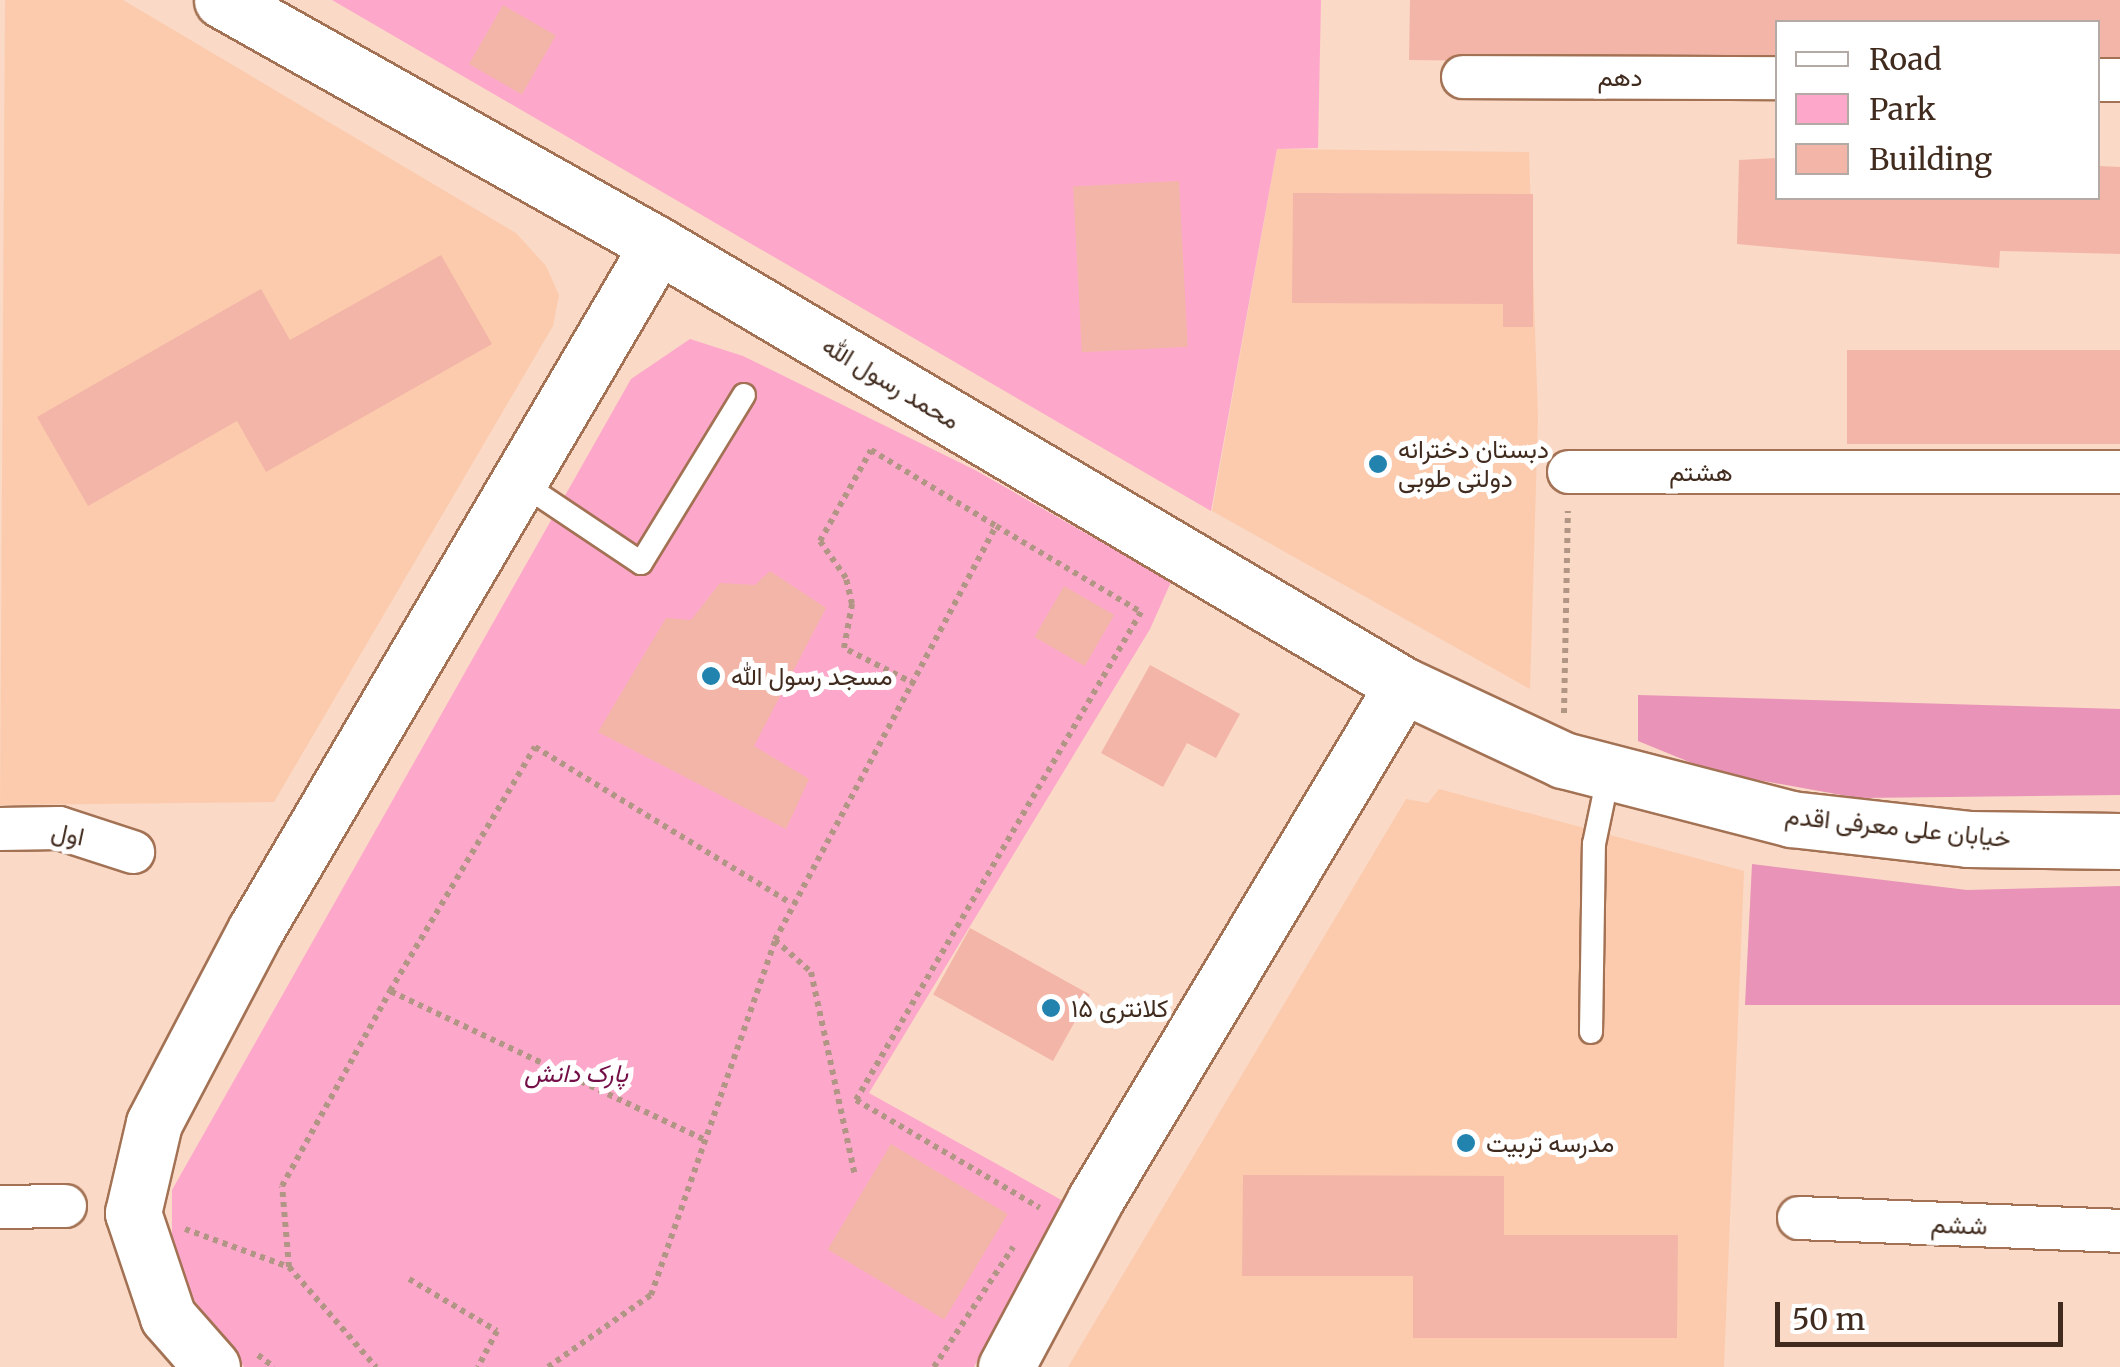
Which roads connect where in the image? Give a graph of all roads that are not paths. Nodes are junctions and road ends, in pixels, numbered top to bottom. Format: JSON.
{"nodes":[{"id":1,"x":222,"y":0,"type":"edge"},
{"id":2,"x":1463,"y":76,"type":"dead end"},
{"id":3,"x":1775,"y":78,"type":"edge"},
{"id":4,"x":658,"y":245,"type":"junction"},
{"id":5,"x":744,"y":395,"type":"dead end"},
{"id":6,"x":1569,"y":472,"type":"road end"},
{"id":7,"x":2120,"y":472,"type":"edge"},
{"id":8,"x":523,"y":484,"type":"junction"},
{"id":9,"x":1404,"y":685,"type":"junction"},
{"id":10,"x":1586,"y":766,"type":"junction"},
{"id":11,"x":0,"y":829,"type":"edge"},
{"id":12,"x":2120,"y":840,"type":"edge"},
{"id":13,"x":133,"y":852,"type":"dead end"},
{"id":14,"x":1592,"y":1032,"type":"dead end"},
{"id":15,"x":65,"y":1206,"type":"dead end"},
{"id":16,"x":0,"y":1207,"type":"edge"},
{"id":17,"x":1799,"y":1218,"type":"dead end"},
{"id":18,"x":2120,"y":1231,"type":"edge"},
{"id":19,"x":230,"y":1358,"type":"edge"},
{"id":20,"x":1006,"y":1367,"type":"edge"}],
"edges":[{"from":1,"to":4,"type":"street","name":"محمد رسول الله"},
{"from":2,"to":3,"type":"street","name":"دهم"},
{"from":4,"to":8,"type":"street"},
{"from":4,"to":9,"type":"street","name":"محمد رسول الله"},
{"from":5,"to":8,"type":"lane"},
{"from":6,"to":7,"type":"street","name":"هشتم"},
{"from":8,"to":19,"type":"street"},
{"from":9,"to":10,"type":"street","name":"محمد رسول الله"},
{"from":9,"to":20,"type":"street"},
{"from":10,"to":12,"type":"street","name":"خیابان علی معرفی اقدم"},
{"from":10,"to":14,"type":"lane"},
{"from":11,"to":13,"type":"street","name":"اول"},
{"from":15,"to":16,"type":"street"},
{"from":17,"to":18,"type":"street","name":"ششم"}]}
